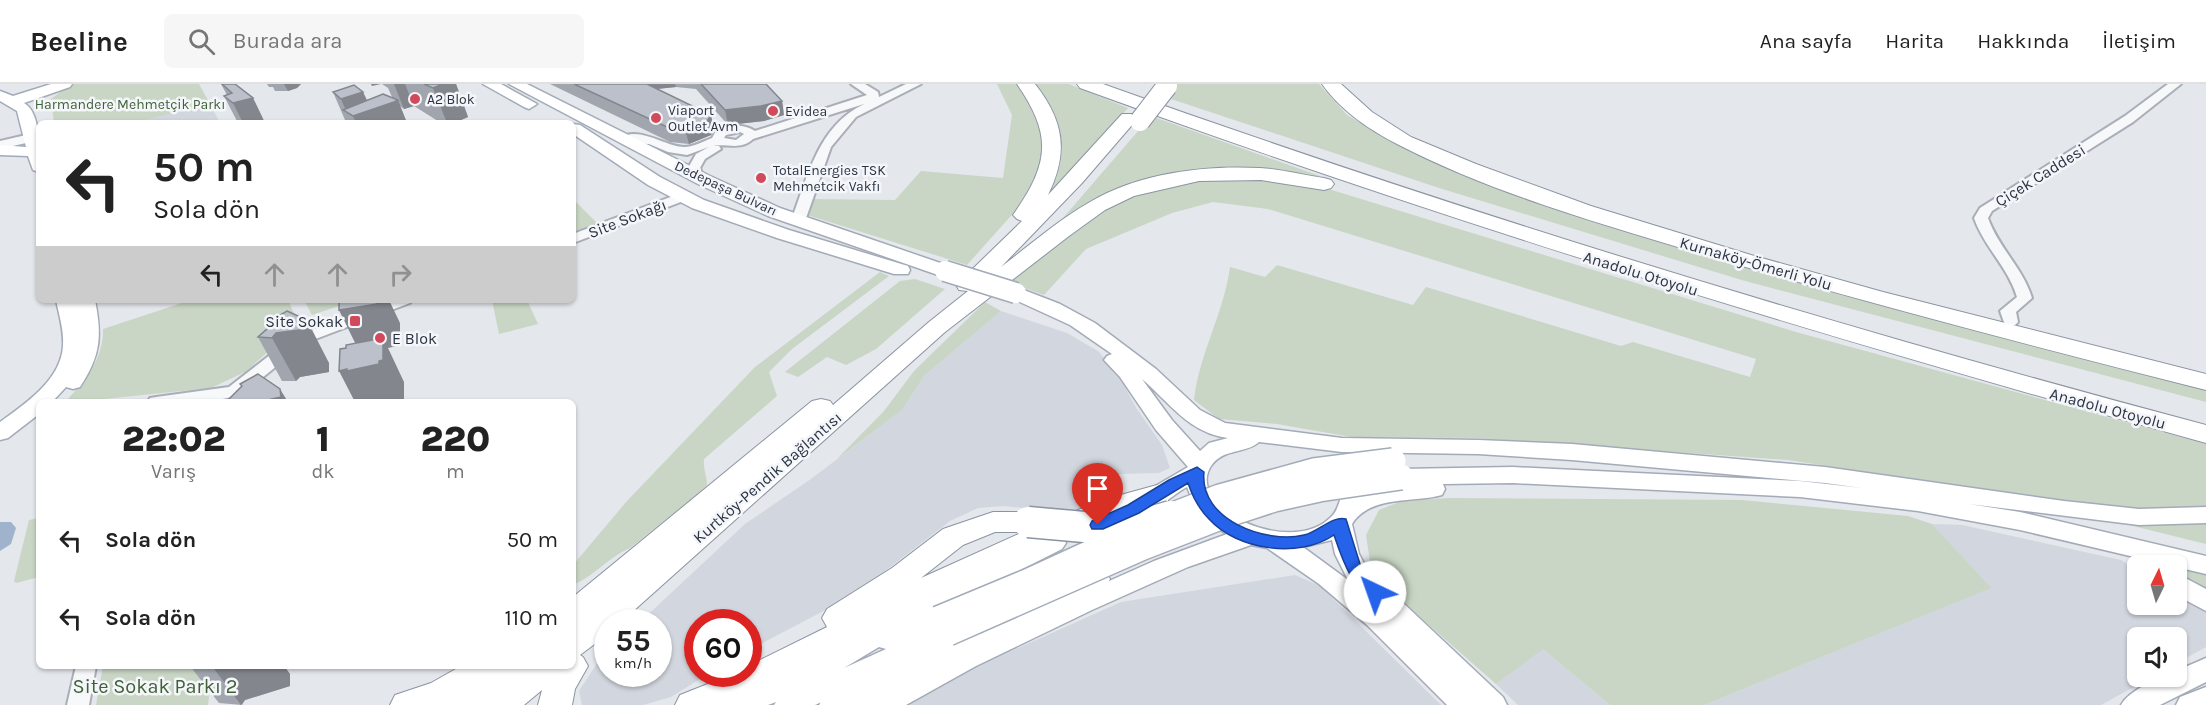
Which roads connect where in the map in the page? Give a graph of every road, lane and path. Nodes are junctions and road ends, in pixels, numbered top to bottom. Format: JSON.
{"nodes":[{"id":1,"x":41,"y":84,"type":"edge"},
{"id":2,"x":52,"y":84,"type":"edge"},
{"id":3,"x":66,"y":84,"type":"edge"},
{"id":4,"x":490,"y":84,"type":"edge"},
{"id":5,"x":516,"y":84,"type":"edge"},
{"id":6,"x":846,"y":84,"type":"edge"},
{"id":7,"x":915,"y":84,"type":"edge"},
{"id":8,"x":1026,"y":84,"type":"edge"},
{"id":9,"x":1086,"y":84,"type":"edge"},
{"id":10,"x":1120,"y":84,"type":"edge"},
{"id":11,"x":1132,"y":84,"type":"edge"},
{"id":12,"x":1331,"y":84,"type":"edge"},
{"id":13,"x":1347,"y":84,"type":"edge"},
{"id":14,"x":2175,"y":84,"type":"edge"},
{"id":15,"x":0,"y":85,"type":"edge"},
{"id":16,"x":1167,"y":90,"type":"edge"},
{"id":17,"x":861,"y":93,"type":"edge"},
{"id":18,"x":14,"y":97,"type":"edge"},
{"id":19,"x":41,"y":120,"type":"edge"},
{"id":20,"x":560,"y":120,"type":"edge"},
{"id":21,"x":576,"y":129,"type":"edge"},
{"id":22,"x":36,"y":135,"type":"edge"},
{"id":23,"x":626,"y":139,"type":"junction"},
{"id":24,"x":723,"y":142,"type":"junction"},
{"id":25,"x":0,"y":143,"type":"edge"},
{"id":26,"x":0,"y":150,"type":"edge"},
{"id":27,"x":653,"y":153,"type":"junction"},
{"id":28,"x":631,"y":165,"type":"junction"},
{"id":29,"x":697,"y":176,"type":"junction"},
{"id":30,"x":681,"y":197,"type":"junction"},
{"id":31,"x":774,"y":212,"type":"junction"},
{"id":32,"x":798,"y":221,"type":"junction"},
{"id":33,"x":748,"y":222,"type":"junction"},
{"id":34,"x":576,"y":238,"type":"edge"},
{"id":35,"x":1558,"y":248,"type":"junction"},
{"id":36,"x":941,"y":276,"type":"junction"},
{"id":37,"x":1011,"y":297,"type":"junction"},
{"id":38,"x":397,"y":303,"type":"edge"},
{"id":39,"x":77,"y":307,"type":"edge"},
{"id":40,"x":951,"y":308,"type":"junction"},
{"id":41,"x":2010,"y":322,"type":"junction"},
{"id":42,"x":2206,"y":370,"type":"edge"},
{"id":43,"x":2206,"y":382,"type":"edge"},
{"id":44,"x":44,"y":399,"type":"edge"},
{"id":45,"x":58,"y":399,"type":"edge"},
{"id":46,"x":190,"y":399,"type":"edge"},
{"id":47,"x":35,"y":414,"type":"edge"},
{"id":48,"x":2206,"y":417,"type":"edge"},
{"id":49,"x":0,"y":433,"type":"edge"},
{"id":50,"x":2206,"y":434,"type":"edge"},
{"id":51,"x":1275,"y":437,"type":"junction"},
{"id":52,"x":1297,"y":440,"type":"junction"},
{"id":53,"x":0,"y":444,"type":"edge"},
{"id":54,"x":1198,"y":469,"type":"junction"},
{"id":55,"x":1397,"y":469,"type":"junction"},
{"id":56,"x":1779,"y":470,"type":"junction"},
{"id":57,"x":1864,"y":488,"type":"junction"},
{"id":58,"x":1174,"y":513,"type":"junction"},
{"id":59,"x":1981,"y":514,"type":"junction"},
{"id":60,"x":2206,"y":515,"type":"edge"},
{"id":61,"x":1346,"y":516,"type":"junction"},
{"id":62,"x":1248,"y":537,"type":"junction"},
{"id":63,"x":1276,"y":543,"type":"junction"},
{"id":64,"x":2206,"y":550,"type":"edge"},
{"id":65,"x":2127,"y":558,"type":"edge"},
{"id":66,"x":2206,"y":565,"type":"edge"},
{"id":67,"x":652,"y":579,"type":"junction"},
{"id":68,"x":2187,"y":589,"type":"edge"},
{"id":69,"x":2206,"y":601,"type":"edge"},
{"id":70,"x":626,"y":609,"type":"edge"},
{"id":71,"x":947,"y":633,"type":"junction"},
{"id":72,"x":578,"y":639,"type":"edge"},
{"id":73,"x":762,"y":659,"type":"edge"},
{"id":74,"x":85,"y":669,"type":"edge"},
{"id":75,"x":483,"y":669,"type":"edge"},
{"id":76,"x":506,"y":669,"type":"edge"},
{"id":77,"x":544,"y":669,"type":"edge"},
{"id":78,"x":556,"y":669,"type":"edge"},
{"id":79,"x":566,"y":669,"type":"edge"},
{"id":80,"x":2206,"y":669,"type":"edge"},
{"id":81,"x":818,"y":670,"type":"junction"},
{"id":82,"x":709,"y":687,"type":"edge"},
{"id":83,"x":2206,"y":698,"type":"edge"},
{"id":84,"x":78,"y":705,"type":"edge"},
{"id":85,"x":407,"y":705,"type":"edge"},
{"id":86,"x":463,"y":705,"type":"edge"},
{"id":87,"x":501,"y":705,"type":"edge"},
{"id":88,"x":520,"y":705,"type":"edge"},
{"id":89,"x":555,"y":705,"type":"edge"},
{"id":90,"x":673,"y":705,"type":"edge"},
{"id":91,"x":692,"y":705,"type":"edge"},
{"id":92,"x":741,"y":705,"type":"edge"},
{"id":93,"x":788,"y":705,"type":"edge"},
{"id":94,"x":836,"y":705,"type":"edge"},
{"id":95,"x":882,"y":705,"type":"edge"},
{"id":96,"x":1465,"y":705,"type":"edge"},
{"id":97,"x":1493,"y":705,"type":"edge"},
{"id":98,"x":2135,"y":705,"type":"edge"},
{"id":99,"x":2190,"y":705,"type":"edge"}],
"edges":[{"from":1,"to":15,"type":"main road"},
{"from":2,"to":18,"type":"main road"},
{"from":3,"to":18,"type":"main road"},
{"from":3,"to":19,"type":"main road"},
{"from":4,"to":20,"type":"main road"},
{"from":5,"to":23,"type":"main road","name":"Dedepaşa Bulvarı"},
{"from":6,"to":17,"type":"street"},
{"from":7,"to":32,"type":"street"},
{"from":8,"to":40,"type":"highway"},
{"from":9,"to":35,"type":"highway","name":"Anadolu Otoyolu"},
{"from":10,"to":16,"type":"highway","name":"Anadolu Otoyolu"},
{"from":11,"to":16,"type":"highway"},
{"from":12,"to":43,"type":"highway","name":"Kurnaköy-Ömerli Yolu"},
{"from":13,"to":41,"type":"highway","name":"Kurnaköy-Ömerli Yolu"},
{"from":14,"to":41,"type":"street","name":"Çiçek Caddesi"},
{"from":15,"to":18,"type":"main road"},
{"from":16,"to":40,"type":"highway","bridge":true},
{"from":16,"to":48,"type":"highway","name":"Anadolu Otoyolu"},
{"from":17,"to":24,"type":"street"},
{"from":18,"to":22,"type":"main road"},
{"from":21,"to":28,"type":"main road","name":"Dedepaşa Bulvarı"},
{"from":22,"to":25,"type":"main road"},
{"from":22,"to":26,"type":"main road"},
{"from":23,"to":24,"type":"street"},
{"from":23,"to":27,"type":"main road","name":"Dedepaşa Bulvarı"},
{"from":24,"to":29,"type":"street"},
{"from":27,"to":28,"type":"main road"},
{"from":27,"to":29,"type":"main road","name":"Dedepaşa Bulvarı"},
{"from":28,"to":30,"type":"main road","name":"Dedepaşa Bulvarı"},
{"from":29,"to":31,"type":"main road","name":"Dedepaşa Bulvarı"},
{"from":30,"to":33,"type":"main road","name":"Dedepaşa Bulvarı"},
{"from":30,"to":34,"type":"street","name":"Site Sokağı"},
{"from":31,"to":32,"type":"main road","name":"Dedepaşa Bulvarı"},
{"from":31,"to":33,"type":"main road"},
{"from":32,"to":36,"type":"main road","name":"Dedepaşa Bulvarı"},
{"from":33,"to":36,"type":"main road","name":"Dedepaşa Bulvarı"},
{"from":35,"to":40,"type":"highway"},
{"from":35,"to":50,"type":"highway","name":"Anadolu Otoyolu"},
{"from":36,"to":37,"type":"main road"},
{"from":37,"to":51,"type":"main road"},
{"from":37,"to":54,"type":"main road"},
{"from":38,"to":46,"type":"street"},
{"from":39,"to":44,"type":"main road"},
{"from":39,"to":45,"type":"main road"},
{"from":40,"to":67,"type":"highway","name":"Kurtköy-Pendik Bağlantısı"},
{"from":40,"to":72,"type":"highway","name":"Kurtköy-Pendik Bağlantısı"},
{"from":41,"to":42,"type":"highway","name":"Kurnaköy-Ömerli Yolu"},
{"from":47,"to":49,"type":"main road"},
{"from":47,"to":53,"type":"main road"},
{"from":51,"to":52,"type":"main road"},
{"from":51,"to":54,"type":"main road"},
{"from":52,"to":56,"type":"main road"},
{"from":52,"to":61,"type":"main road"},
{"from":54,"to":58,"type":"main road"},
{"from":54,"to":62,"type":"main road"},
{"from":55,"to":56,"type":"main road"},
{"from":55,"to":57,"type":"main road"},
{"from":55,"to":58,"type":"main road","bridge":true},
{"from":56,"to":57,"type":"main road"},
{"from":57,"to":59,"type":"main road"},
{"from":57,"to":60,"type":"main road"},
{"from":57,"to":61,"type":"main road"},
{"from":57,"to":64,"type":"main road"},
{"from":58,"to":71,"type":"highway","bridge":true},
{"from":58,"to":73,"type":"highway","bridge":true},
{"from":58,"to":81,"type":"main road"},
{"from":58,"to":91,"type":"highway"},
{"from":59,"to":65,"type":"main road"},
{"from":59,"to":66,"type":"main road"},
{"from":61,"to":63,"type":"main road"},
{"from":61,"to":97,"type":"main road"},
{"from":62,"to":63,"type":"main road"},
{"from":62,"to":95,"type":"main road"},
{"from":63,"to":96,"type":"main road"},
{"from":67,"to":70,"type":"highway"},
{"from":67,"to":72,"type":"highway","name":"Kurtköy-Pendik Bağlantısı"},
{"from":68,"to":69,"type":"main road"},
{"from":71,"to":81,"type":"main road"},
{"from":71,"to":93,"type":"main road"},
{"from":71,"to":94,"type":"highway"},
{"from":74,"to":84,"type":"street"},
{"from":75,"to":85,"type":"highway"},
{"from":76,"to":86,"type":"highway"},
{"from":77,"to":87,"type":"highway"},
{"from":78,"to":88,"type":"highway"},
{"from":79,"to":89,"type":"highway"},
{"from":80,"to":98,"type":"main road"},
{"from":81,"to":92,"type":"main road"},
{"from":82,"to":90,"type":"highway"},
{"from":83,"to":99,"type":"main road"}]}
